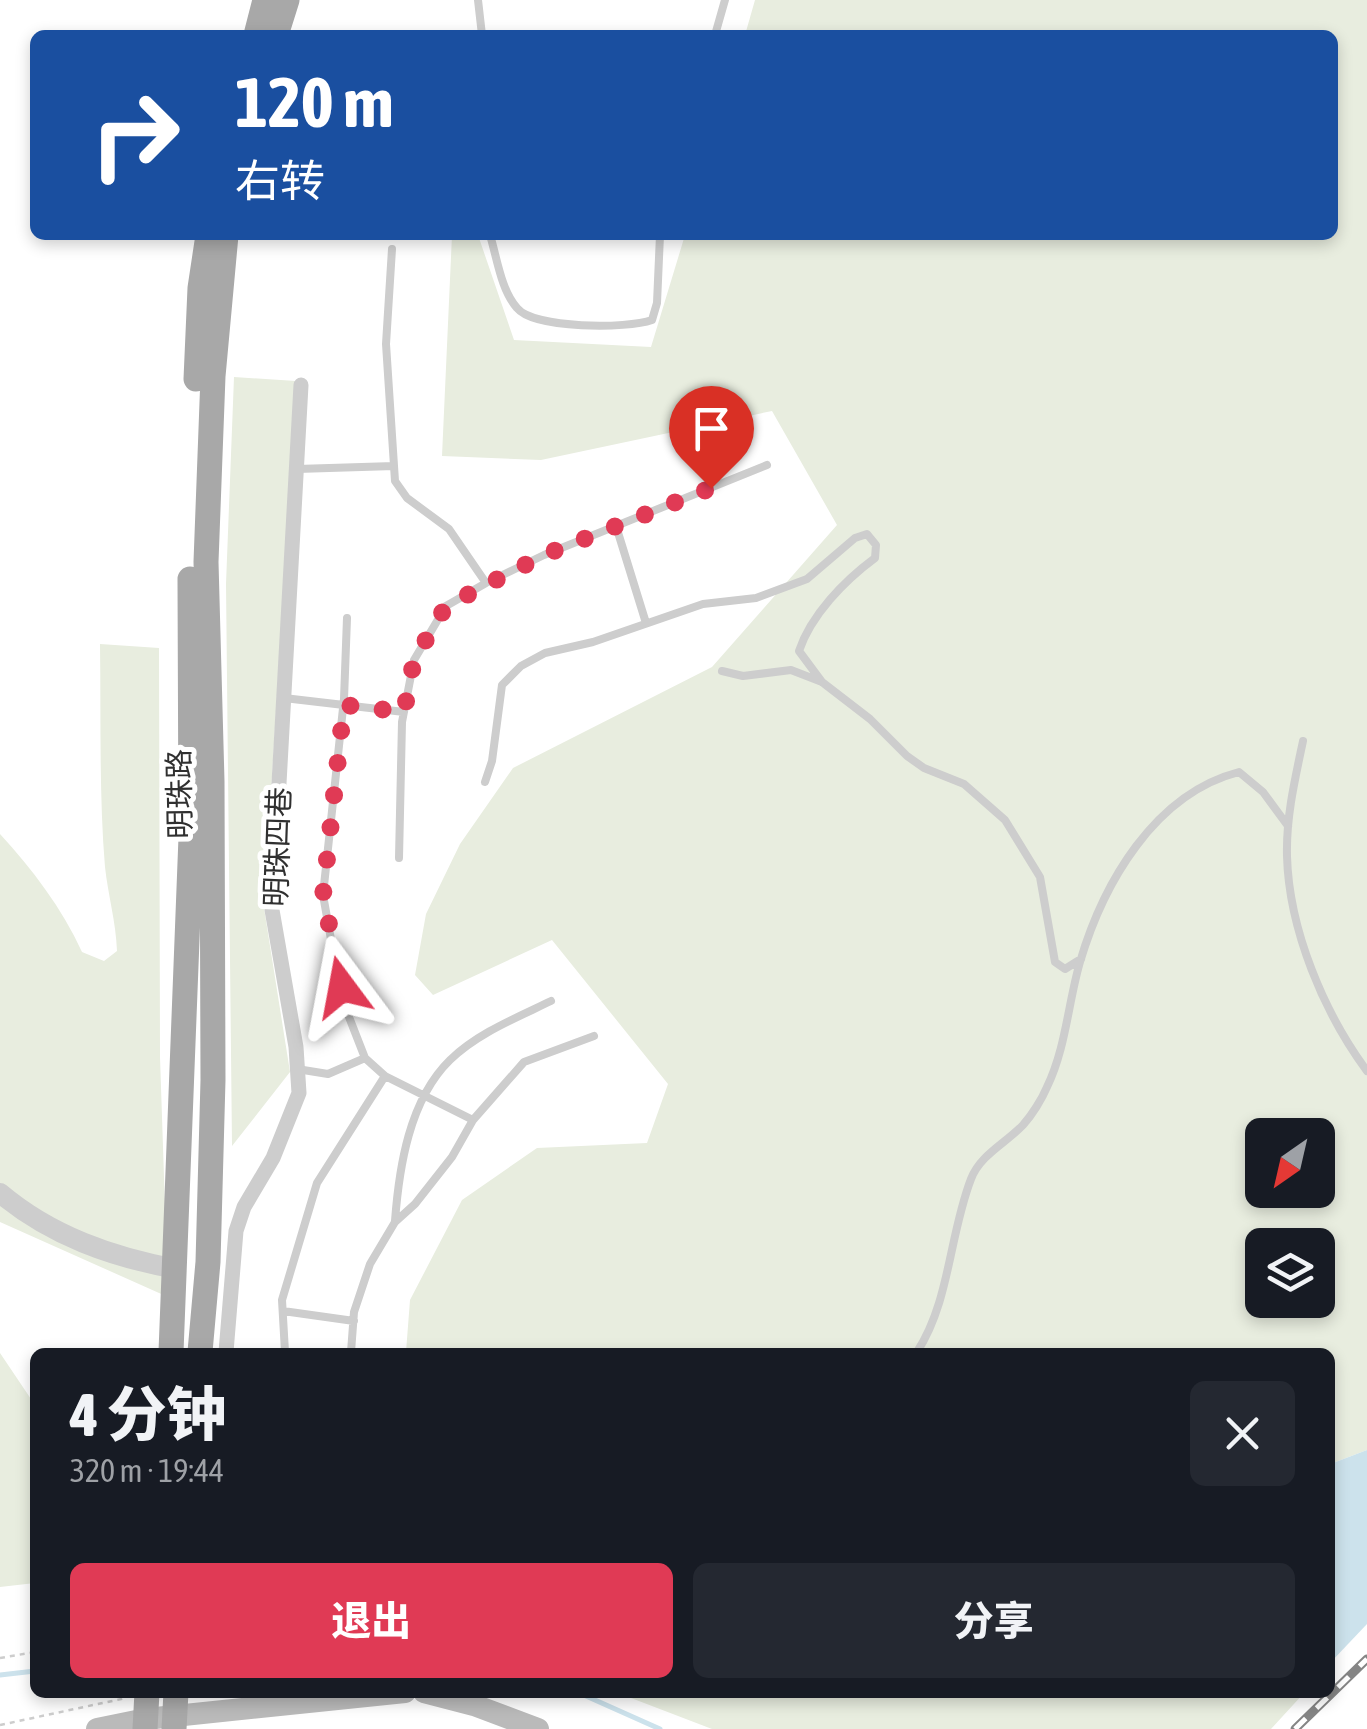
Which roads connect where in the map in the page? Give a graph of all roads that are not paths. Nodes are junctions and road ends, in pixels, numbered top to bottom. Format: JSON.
{"nodes":[{"id":1,"x":265,"y":0,"type":"edge"},
{"id":2,"x":287,"y":0,"type":"edge"},
{"id":3,"x":478,"y":0,"type":"edge"},
{"id":4,"x":725,"y":0,"type":"edge"},
{"id":5,"x":257,"y":30,"type":"edge"},
{"id":6,"x":278,"y":30,"type":"edge"},
{"id":7,"x":481,"y":30,"type":"edge"},
{"id":8,"x":716,"y":30,"type":"edge"},
{"id":9,"x":207,"y":240,"type":"edge"},
{"id":10,"x":226,"y":240,"type":"edge"},
{"id":11,"x":492,"y":240,"type":"edge"},
{"id":12,"x":660,"y":240,"type":"edge"},
{"id":13,"x":392,"y":249,"type":"dead end"},
{"id":14,"x":301,"y":385,"type":"dead end"},
{"id":15,"x":768,"y":465,"type":"dead end"},
{"id":16,"x":394,"y":466,"type":"junction"},
{"id":17,"x":296,"y":469,"type":"junction"},
{"id":18,"x":616,"y":526,"type":"junction"},
{"id":19,"x":486,"y":582,"type":"junction"},
{"id":20,"x":347,"y":618,"type":"dead end"},
{"id":21,"x":646,"y":623,"type":"junction"},
{"id":22,"x":722,"y":671,"type":"dead end"},
{"id":23,"x":822,"y":682,"type":"junction"},
{"id":24,"x":284,"y":698,"type":"junction"},
{"id":25,"x":344,"y":705,"type":"junction"},
{"id":26,"x":404,"y":712,"type":"junction"},
{"id":27,"x":1303,"y":742,"type":"dead end"},
{"id":28,"x":485,"y":782,"type":"dead end"},
{"id":29,"x":1288,"y":826,"type":"junction"},
{"id":30,"x":399,"y":858,"type":"dead end"},
{"id":31,"x":1081,"y":959,"type":"junction"},
{"id":32,"x":551,"y":1001,"type":"dead end"},
{"id":33,"x":594,"y":1036,"type":"dead end"},
{"id":34,"x":364,"y":1058,"type":"junction"},
{"id":35,"x":297,"y":1069,"type":"junction"},
{"id":36,"x":1367,"y":1071,"type":"edge"},
{"id":37,"x":385,"y":1076,"type":"junction"},
{"id":38,"x":425,"y":1096,"type":"junction"},
{"id":39,"x":472,"y":1120,"type":"junction"},
{"id":40,"x":0,"y":1194,"type":"edge"},
{"id":41,"x":395,"y":1222,"type":"junction"},
{"id":42,"x":176,"y":1268,"type":"junction"},
{"id":43,"x":283,"y":1310,"type":"junction"},
{"id":44,"x":354,"y":1322,"type":"junction"},
{"id":45,"x":171,"y":1348,"type":"edge"},
{"id":46,"x":200,"y":1348,"type":"edge"},
{"id":47,"x":226,"y":1348,"type":"edge"},
{"id":48,"x":285,"y":1348,"type":"edge"},
{"id":49,"x":351,"y":1348,"type":"edge"},
{"id":50,"x":921,"y":1348,"type":"edge"},
{"id":51,"x":294,"y":1698,"type":"edge"},
{"id":52,"x":447,"y":1698,"type":"edge"},
{"id":53,"x":158,"y":1713,"type":"edge"},
{"id":54,"x":97,"y":1729,"type":"edge"},
{"id":55,"x":538,"y":1729,"type":"edge"}],
"edges":[{"from":1,"to":5,"type":"main road"},
{"from":2,"to":6,"type":"main road"},
{"from":3,"to":7,"type":"lane"},
{"from":4,"to":8,"type":"lane"},
{"from":9,"to":42,"type":"main road","name":"明珠路"},
{"from":10,"to":46,"type":"main road","name":"明珠路"},
{"from":11,"to":12,"type":"lane"},
{"from":13,"to":16,"type":"lane"},
{"from":14,"to":17,"type":"street","name":"明珠四巷"},
{"from":15,"to":18,"type":"lane"},
{"from":16,"to":17,"type":"lane"},
{"from":16,"to":19,"type":"lane"},
{"from":17,"to":24,"type":"street","name":"明珠四巷"},
{"from":18,"to":19,"type":"lane"},
{"from":18,"to":21,"type":"lane"},
{"from":19,"to":26,"type":"lane"},
{"from":20,"to":25,"type":"lane"},
{"from":21,"to":23,"type":"lane"},
{"from":21,"to":28,"type":"lane"},
{"from":22,"to":23,"type":"lane"},
{"from":23,"to":31,"type":"lane"},
{"from":24,"to":25,"type":"lane"},
{"from":24,"to":35,"type":"street","name":"明珠四巷"},
{"from":25,"to":26,"type":"lane"},
{"from":25,"to":34,"type":"lane"},
{"from":26,"to":30,"type":"lane"},
{"from":27,"to":29,"type":"lane"},
{"from":29,"to":31,"type":"lane"},
{"from":29,"to":36,"type":"lane"},
{"from":31,"to":50,"type":"lane"},
{"from":32,"to":38,"type":"lane"},
{"from":33,"to":39,"type":"lane"},
{"from":34,"to":35,"type":"lane"},
{"from":34,"to":37,"type":"lane"},
{"from":35,"to":47,"type":"street","name":"明珠四巷"},
{"from":37,"to":38,"type":"lane"},
{"from":37,"to":43,"type":"lane"},
{"from":38,"to":39,"type":"lane"},
{"from":38,"to":41,"type":"lane"},
{"from":39,"to":41,"type":"lane"},
{"from":40,"to":42,"type":"street"},
{"from":41,"to":44,"type":"lane"},
{"from":42,"to":45,"type":"main road","name":"明珠路"},
{"from":43,"to":44,"type":"lane"},
{"from":43,"to":48,"type":"lane"},
{"from":44,"to":49,"type":"lane"},
{"from":51,"to":53,"type":"main road"},
{"from":52,"to":55,"type":"main road"},
{"from":53,"to":54,"type":"main road"}]}
